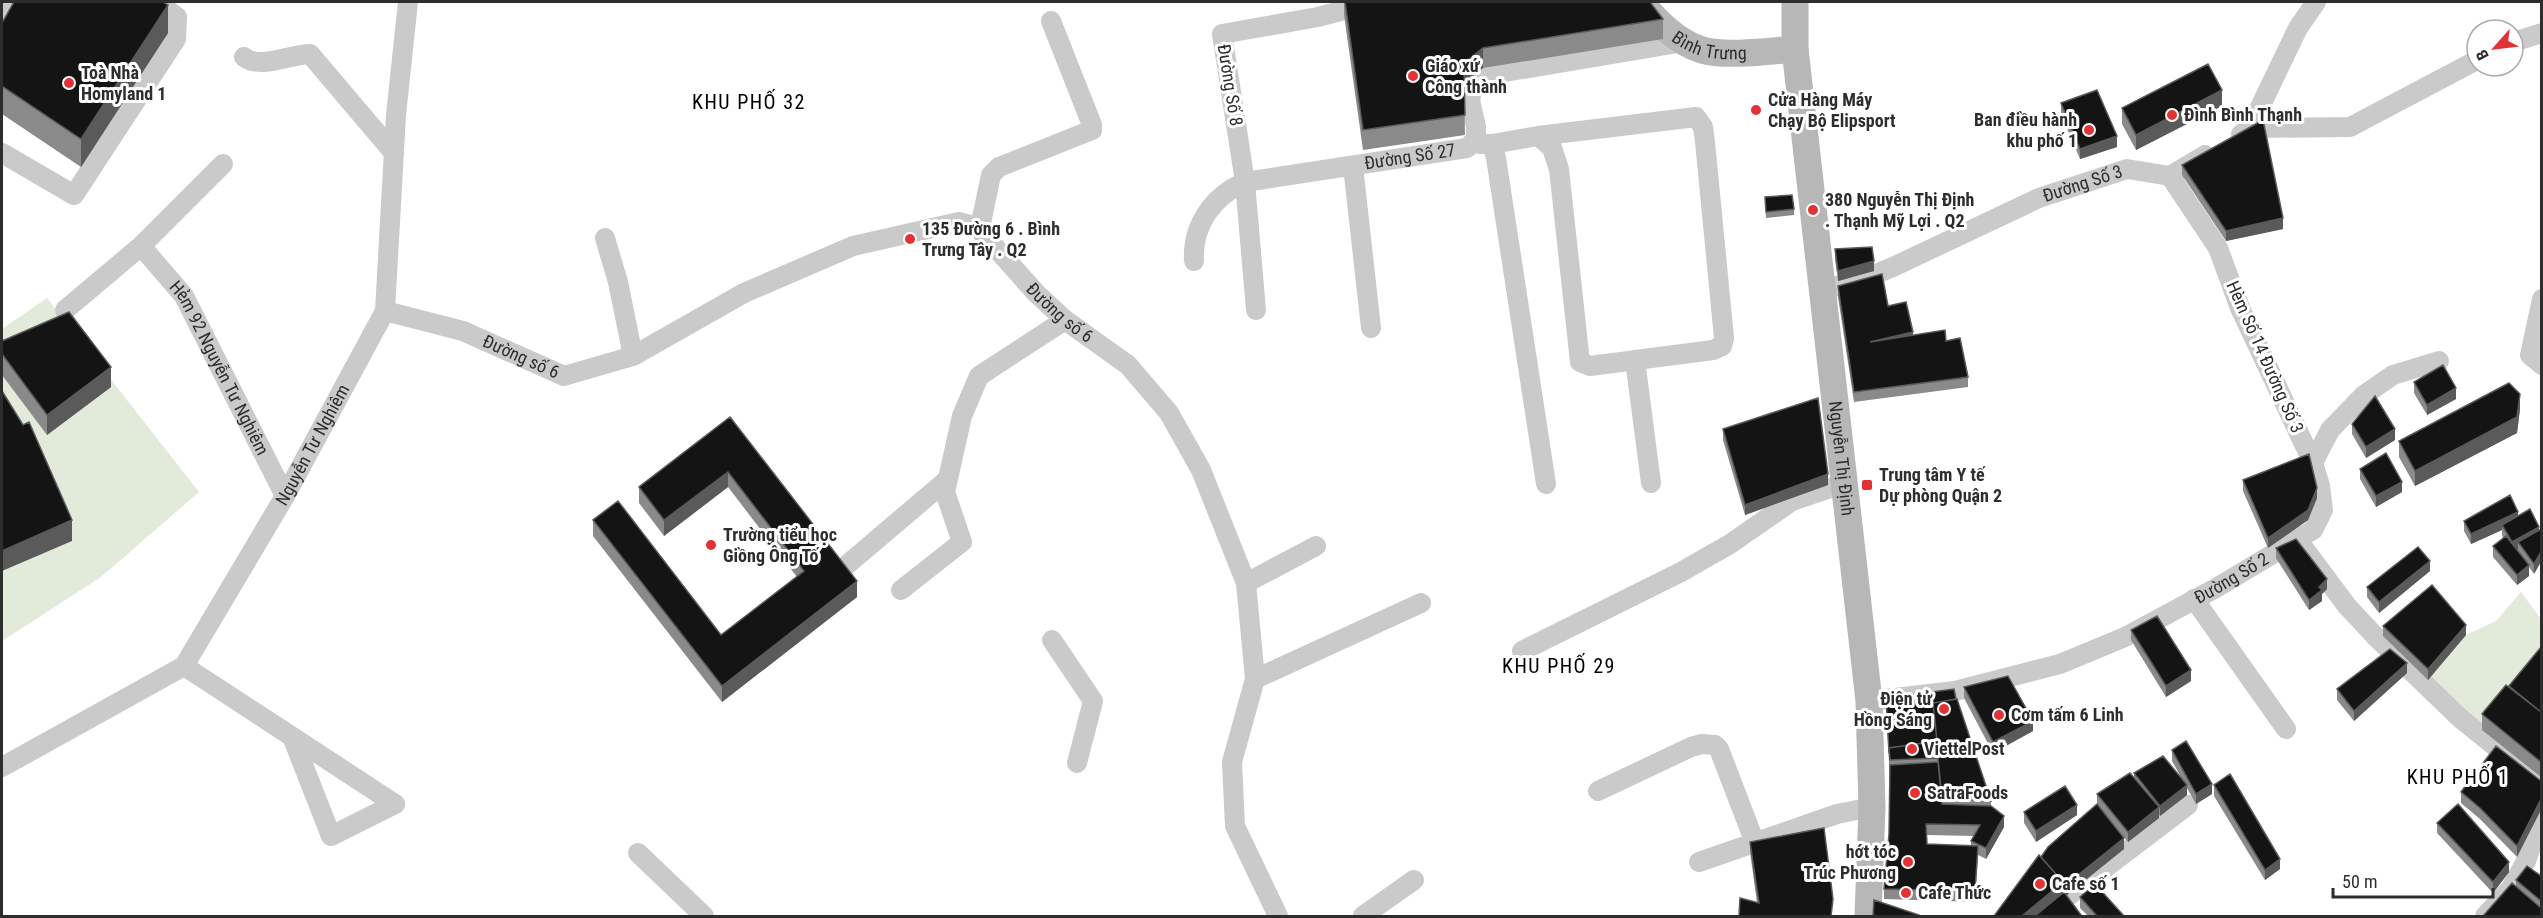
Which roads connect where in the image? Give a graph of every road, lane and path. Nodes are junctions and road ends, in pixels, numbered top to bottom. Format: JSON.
{"nodes":[{"id":1,"x":7,"y":2,"type":"edge"},
{"id":2,"x":158,"y":2,"type":"edge"},
{"id":3,"x":408,"y":2,"type":"edge"},
{"id":4,"x":1373,"y":2,"type":"edge"},
{"id":5,"x":1640,"y":2,"type":"edge"},
{"id":6,"x":1795,"y":2,"type":"edge"},
{"id":7,"x":2316,"y":2,"type":"edge"},
{"id":8,"x":2,"y":10,"type":"edge"},
{"id":9,"x":1051,"y":21,"type":"dead end"},
{"id":10,"x":2541,"y":33,"type":"edge"},
{"id":11,"x":2525,"y":38,"type":"edge"},
{"id":12,"x":1684,"y":42,"type":"junction"},
{"id":13,"x":1795,"y":49,"type":"junction"},
{"id":14,"x":244,"y":57,"type":"dead end"},
{"id":15,"x":2465,"y":66,"type":"edge"},
{"id":16,"x":2250,"y":128,"type":"junction"},
{"id":17,"x":1538,"y":136,"type":"junction"},
{"id":18,"x":1472,"y":143,"type":"junction"},
{"id":19,"x":1492,"y":144,"type":"junction"},
{"id":20,"x":2,"y":153,"type":"edge"},
{"id":21,"x":394,"y":153,"type":"junction"},
{"id":22,"x":223,"y":164,"type":"dead end"},
{"id":23,"x":1353,"y":166,"type":"junction"},
{"id":24,"x":2170,"y":177,"type":"junction"},
{"id":25,"x":1245,"y":182,"type":"junction"},
{"id":26,"x":977,"y":227,"type":"junction"},
{"id":27,"x":605,"y":238,"type":"dead end"},
{"id":28,"x":141,"y":246,"type":"junction"},
{"id":29,"x":1194,"y":261,"type":"dead end"},
{"id":30,"x":1822,"y":289,"type":"junction"},
{"id":31,"x":2541,"y":299,"type":"edge"},
{"id":32,"x":65,"y":310,"type":"dead end"},
{"id":33,"x":1256,"y":310,"type":"dead end"},
{"id":34,"x":385,"y":311,"type":"junction"},
{"id":35,"x":1065,"y":320,"type":"junction"},
{"id":36,"x":1371,"y":328,"type":"dead end"},
{"id":37,"x":633,"y":356,"type":"junction"},
{"id":38,"x":1635,"y":360,"type":"junction"},
{"id":39,"x":2439,"y":361,"type":"dead end"},
{"id":40,"x":2541,"y":365,"type":"edge"},
{"id":41,"x":2313,"y":463,"type":"junction"},
{"id":42,"x":948,"y":479,"type":"junction"},
{"id":43,"x":1651,"y":483,"type":"dead end"},
{"id":44,"x":1845,"y":483,"type":"junction"},
{"id":45,"x":1546,"y":484,"type":"dead end"},
{"id":46,"x":285,"y":496,"type":"junction"},
{"id":47,"x":2297,"y":539,"type":"junction"},
{"id":48,"x":1316,"y":546,"type":"dead end"},
{"id":49,"x":848,"y":564,"type":"dead end"},
{"id":50,"x":1246,"y":583,"type":"junction"},
{"id":51,"x":901,"y":590,"type":"dead end"},
{"id":52,"x":2194,"y":599,"type":"junction"},
{"id":53,"x":1421,"y":603,"type":"dead end"},
{"id":54,"x":1052,"y":640,"type":"dead end"},
{"id":55,"x":1522,"y":651,"type":"dead end"},
{"id":56,"x":184,"y":666,"type":"junction"},
{"id":57,"x":1255,"y":679,"type":"junction"},
{"id":58,"x":1869,"y":701,"type":"junction"},
{"id":59,"x":2286,"y":729,"type":"dead end"},
{"id":60,"x":293,"y":739,"type":"junction"},
{"id":61,"x":1077,"y":763,"type":"dead end"},
{"id":62,"x":2,"y":767,"type":"edge"},
{"id":63,"x":2541,"y":784,"type":"edge"},
{"id":64,"x":1598,"y":791,"type":"dead end"},
{"id":65,"x":2188,"y":805,"type":"dead end"},
{"id":66,"x":1872,"y":807,"type":"junction"},
{"id":67,"x":2151,"y":807,"type":"edge"},
{"id":68,"x":2541,"y":815,"type":"edge"},
{"id":69,"x":2165,"y":823,"type":"junction"},
{"id":70,"x":1755,"y":843,"type":"junction"},
{"id":71,"x":638,"y":853,"type":"dead end"},
{"id":72,"x":1699,"y":862,"type":"dead end"},
{"id":73,"x":1414,"y":880,"type":"dead end"},
{"id":74,"x":1876,"y":911,"type":"edge"},
{"id":75,"x":704,"y":916,"type":"edge"},
{"id":76,"x":1278,"y":916,"type":"edge"},
{"id":77,"x":1363,"y":916,"type":"edge"},
{"id":78,"x":2042,"y":916,"type":"edge"},
{"id":79,"x":2486,"y":916,"type":"edge"}],
"edges":[{"from":1,"to":8,"type":"street"},
{"from":2,"to":20,"type":"street"},
{"from":3,"to":21,"type":"street","name":"Nguyễn Tư Nghiêm"},
{"from":4,"to":25,"type":"street","name":"Đường Số 8"},
{"from":5,"to":12,"type":"main road","name":"Bình Trưng"},
{"from":6,"to":13,"type":"main road","name":"Nguyễn Thị Định"},
{"from":7,"to":16,"type":"street"},
{"from":9,"to":26,"type":"street"},
{"from":10,"to":11,"type":"street"},
{"from":12,"to":13,"type":"main road","name":"Bình Trưng"},
{"from":12,"to":18,"type":"street","name":"Đường Số 27"},
{"from":13,"to":30,"type":"main road","name":"Nguyễn Thị Định"},
{"from":14,"to":21,"type":"street"},
{"from":15,"to":16,"type":"street"},
{"from":16,"to":24,"type":"street"},
{"from":17,"to":19,"type":"street"},
{"from":17,"to":38,"type":"street"},
{"from":17,"to":38,"type":"street"},
{"from":18,"to":19,"type":"street"},
{"from":18,"to":23,"type":"street","name":"Đường Số 27"},
{"from":19,"to":45,"type":"street"},
{"from":21,"to":34,"type":"street","name":"Nguyễn Tư Nghiêm"},
{"from":22,"to":28,"type":"street"},
{"from":23,"to":25,"type":"street","name":"Đường Số 27"},
{"from":23,"to":36,"type":"street"},
{"from":24,"to":30,"type":"street","name":"Đường Số 3"},
{"from":24,"to":41,"type":"street","name":"Hèm Số 14 Đường Số 3"},
{"from":25,"to":29,"type":"street"},
{"from":25,"to":33,"type":"street"},
{"from":26,"to":35,"type":"street","name":"Đường số 6"},
{"from":26,"to":37,"type":"street","name":"Đường số 6"},
{"from":27,"to":37,"type":"street"},
{"from":28,"to":32,"type":"street"},
{"from":28,"to":46,"type":"street","name":"Hẻm 92 Nguyễn Tư Nghiêm"},
{"from":30,"to":44,"type":"main road","name":"Nguyễn Thị Định"},
{"from":31,"to":40,"type":"street"},
{"from":34,"to":37,"type":"street","name":"Đường số 6"},
{"from":34,"to":46,"type":"street","name":"Nguyễn Tư Nghiêm"},
{"from":35,"to":42,"type":"street"},
{"from":35,"to":50,"type":"street","name":"Đường số 6"},
{"from":38,"to":43,"type":"street"},
{"from":39,"to":41,"type":"street"},
{"from":41,"to":47,"type":"street","name":"Hèm Số 14 Đường Số 3"},
{"from":42,"to":49,"type":"street"},
{"from":42,"to":51,"type":"street"},
{"from":44,"to":55,"type":"street"},
{"from":44,"to":58,"type":"main road","name":"Nguyễn Thị Định"},
{"from":46,"to":56,"type":"street","name":"Nguyễn Tư Nghiêm"},
{"from":47,"to":52,"type":"street","name":"Đường Số 2"},
{"from":47,"to":63,"type":"street"},
{"from":48,"to":50,"type":"street"},
{"from":50,"to":57,"type":"street","name":"Đường số 6"},
{"from":52,"to":58,"type":"street","name":"Đường Số 2"},
{"from":52,"to":59,"type":"street"},
{"from":53,"to":57,"type":"street"},
{"from":54,"to":61,"type":"street"},
{"from":56,"to":60,"type":"street"},
{"from":56,"to":62,"type":"street"},
{"from":57,"to":76,"type":"street","name":"Đường số 6"},
{"from":58,"to":66,"type":"main road","name":"Nguyễn Thị Định"},
{"from":60,"to":60,"type":"street"},
{"from":64,"to":70,"type":"street"},
{"from":65,"to":69,"type":"street"},
{"from":66,"to":70,"type":"street"},
{"from":66,"to":74,"type":"main road","name":"Nguyễn Thị Định"},
{"from":67,"to":69,"type":"street"},
{"from":68,"to":79,"type":"street"},
{"from":69,"to":78,"type":"street"},
{"from":70,"to":72,"type":"street"},
{"from":71,"to":75,"type":"street"},
{"from":73,"to":77,"type":"street"}]}
